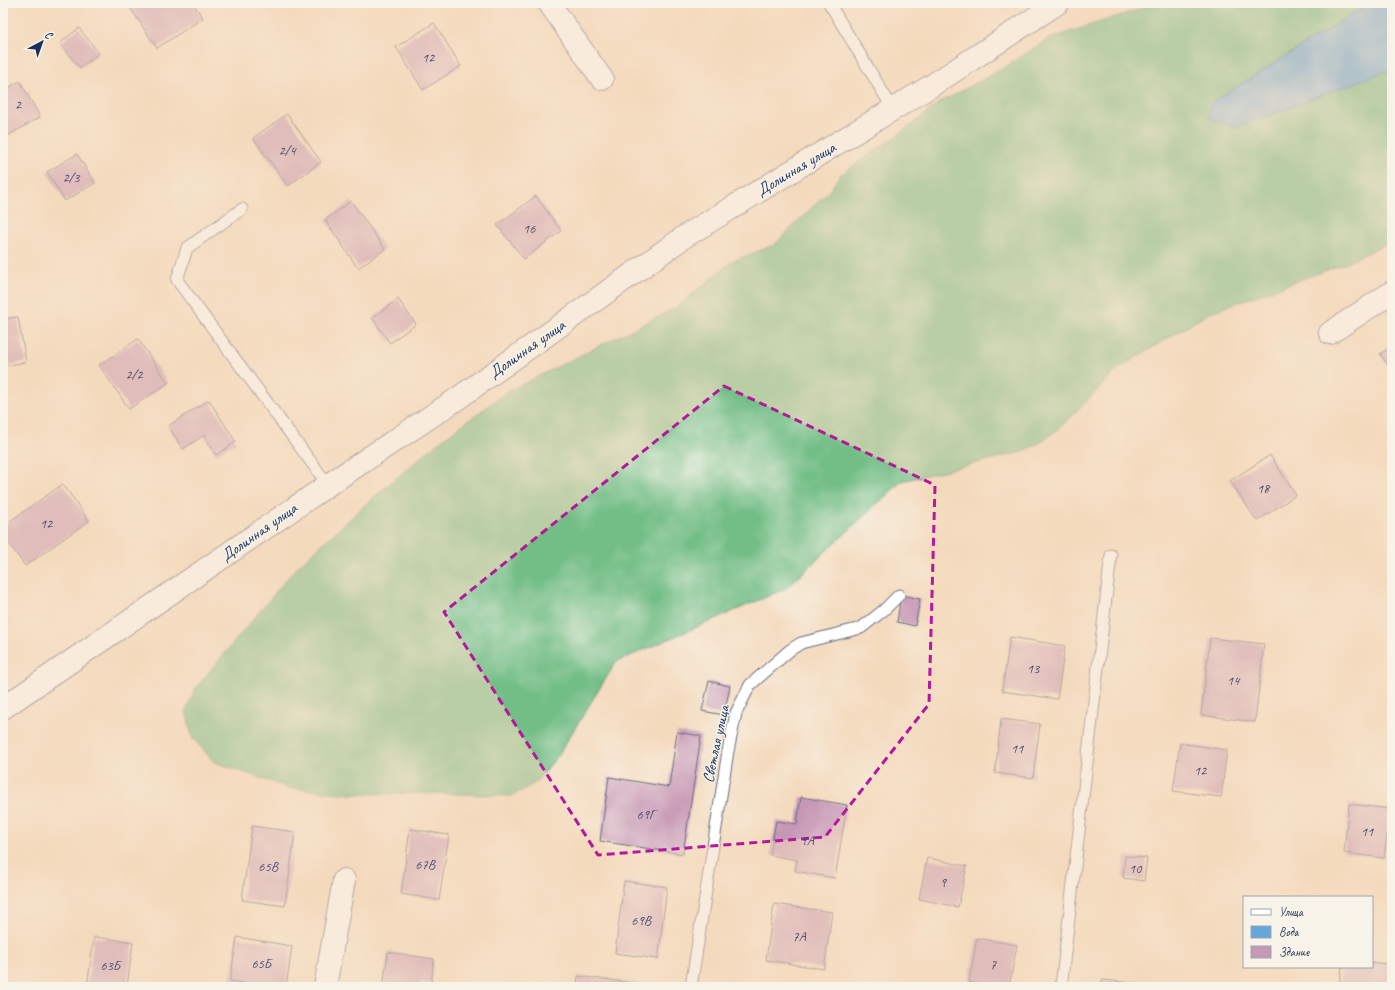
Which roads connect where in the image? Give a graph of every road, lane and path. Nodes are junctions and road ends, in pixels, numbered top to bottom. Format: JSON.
{"nodes":[{"id":1,"x":549,"y":3,"type":"edge"},
{"id":2,"x":830,"y":3,"type":"edge"},
{"id":3,"x":1058,"y":3,"type":"edge"},
{"id":4,"x":602,"y":79,"type":"dead end"},
{"id":5,"x":893,"y":109,"type":"junction"},
{"id":6,"x":242,"y":209,"type":"dead end"},
{"id":7,"x":1392,"y":292,"type":"edge"},
{"id":8,"x":1330,"y":333,"type":"dead end"},
{"id":9,"x":328,"y":484,"type":"junction"},
{"id":10,"x":1111,"y":555,"type":"dead end"},
{"id":11,"x":899,"y":595,"type":"dead end"},
{"id":12,"x":3,"y":708,"type":"edge"},
{"id":13,"x":344,"y":880,"type":"dead end"},
{"id":14,"x":325,"y":987,"type":"edge"},
{"id":15,"x":691,"y":987,"type":"edge"},
{"id":16,"x":1061,"y":987,"type":"edge"}],
"edges":[{"from":1,"to":4,"type":"street"},
{"from":2,"to":5,"type":"lane"},
{"from":3,"to":5,"type":"street","name":"Долинная улица"},
{"from":5,"to":9,"type":"street","name":"Долинная улица"},
{"from":6,"to":9,"type":"lane"},
{"from":7,"to":8,"type":"street"},
{"from":9,"to":12,"type":"street","name":"Долинная улица"},
{"from":10,"to":16,"type":"lane"},
{"from":11,"to":15,"type":"lane","name":"Светлая улица"},
{"from":13,"to":14,"type":"street"}]}
